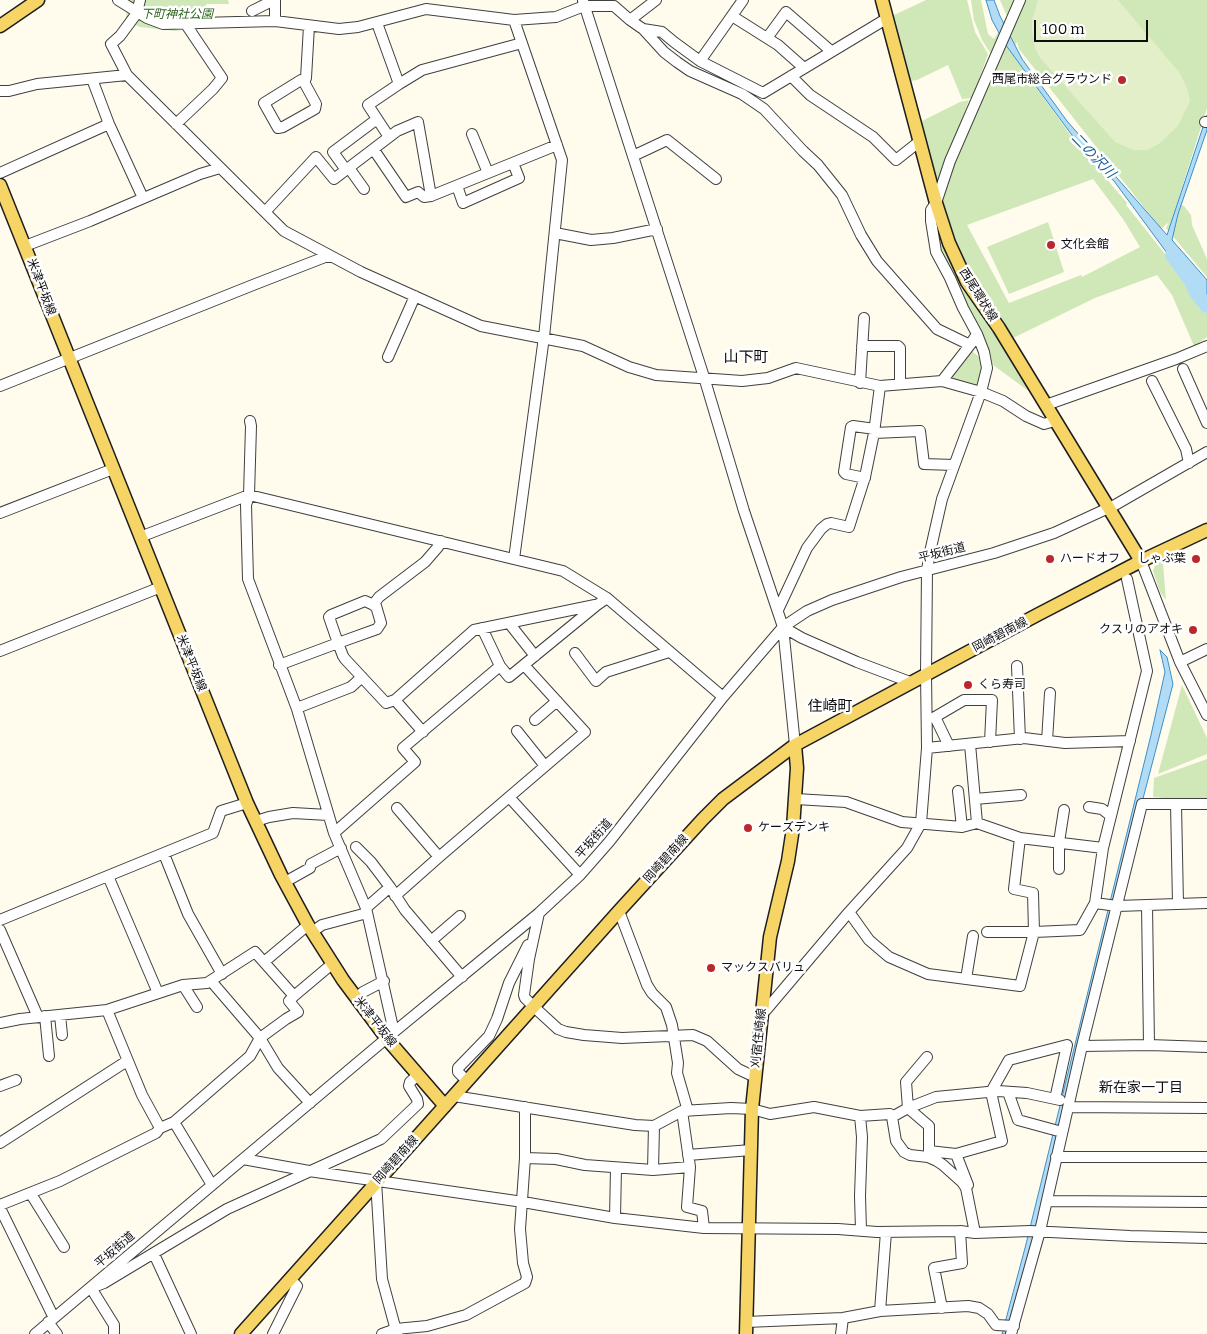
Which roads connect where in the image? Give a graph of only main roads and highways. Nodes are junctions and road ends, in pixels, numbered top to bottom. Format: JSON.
{"nodes":[{"id":1,"x":38,"y":0,"type":"edge"},
{"id":2,"x":882,"y":0,"type":"edge"},
{"id":3,"x":0,"y":26,"type":"edge"},
{"id":4,"x":0,"y":185,"type":"edge"},
{"id":5,"x":1207,"y":530,"type":"edge"},
{"id":6,"x":1141,"y":561,"type":"junction"},
{"id":7,"x":795,"y":744,"type":"junction"},
{"id":8,"x":445,"y":1106,"type":"junction"},
{"id":9,"x":746,"y":1328,"type":"edge"},
{"id":10,"x":241,"y":1334,"type":"edge"}],
"edges":[{"from":1,"to":3,"type":"main road"},
{"from":2,"to":6,"type":"main road","name":"西尾環状線"},
{"from":4,"to":8,"type":"main road","name":"米津平坂線"},
{"from":5,"to":6,"type":"main road","name":"岡崎碧南線"},
{"from":6,"to":7,"type":"main road","name":"岡崎碧南線"},
{"from":7,"to":8,"type":"main road","name":"岡崎碧南線"},
{"from":7,"to":9,"type":"main road","name":"刈宿住崎線"},
{"from":8,"to":10,"type":"main road","name":"岡崎碧南線"}]}
